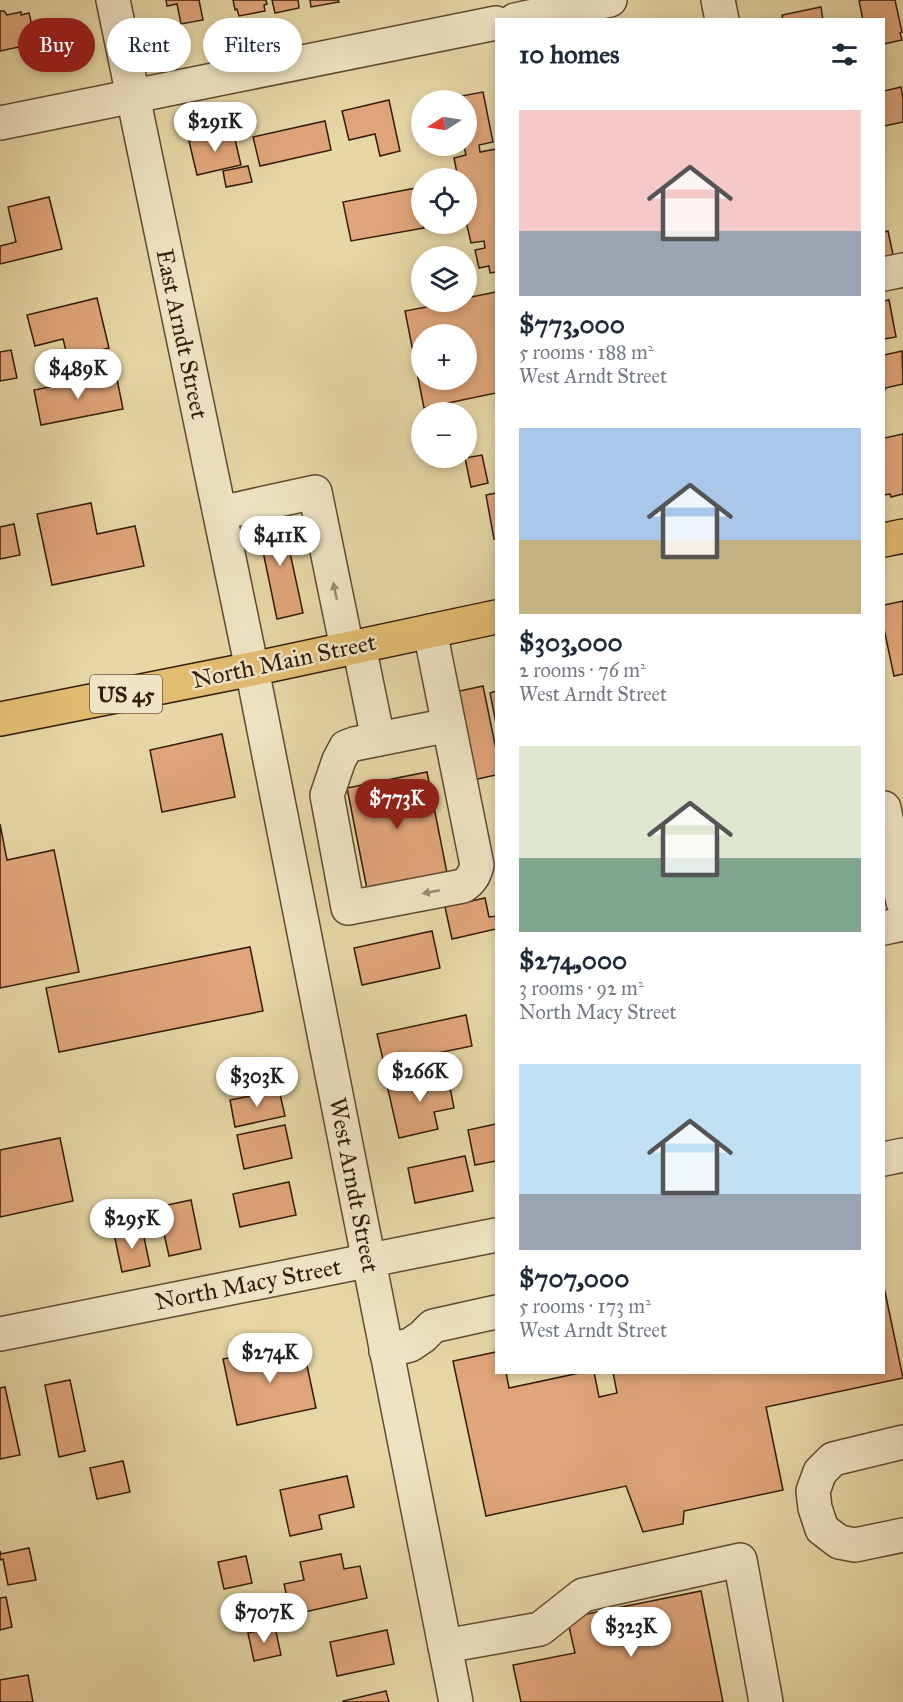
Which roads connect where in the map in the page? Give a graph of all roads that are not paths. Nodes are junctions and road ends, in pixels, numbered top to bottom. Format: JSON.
{"nodes":[{"id":1,"x":113,"y":0,"type":"edge"},
{"id":2,"x":610,"y":0,"type":"edge"},
{"id":3,"x":718,"y":0,"type":"edge"},
{"id":4,"x":524,"y":18,"type":"edge"},
{"id":5,"x":722,"y":18,"type":"edge"},
{"id":6,"x":495,"y":23,"type":"edge"},
{"id":7,"x":133,"y":98,"type":"junction"},
{"id":8,"x":0,"y":123,"type":"edge"},
{"id":9,"x":903,"y":270,"type":"edge"},
{"id":10,"x":885,"y":274,"type":"edge"},
{"id":11,"x":220,"y":513,"type":"junction"},
{"id":12,"x":903,"y":536,"type":"edge"},
{"id":13,"x":885,"y":540,"type":"edge"},
{"id":14,"x":495,"y":617,"type":"edge"},
{"id":15,"x":430,"y":631,"type":"junction"},
{"id":16,"x":353,"y":647,"type":"junction"},
{"id":17,"x":252,"y":669,"type":"junction"},
{"id":18,"x":0,"y":719,"type":"edge"},
{"id":19,"x":449,"y":726,"type":"junction"},
{"id":20,"x":378,"y":739,"type":"junction"},
{"id":21,"x":885,"y":810,"type":"edge"},
{"id":22,"x":334,"y":836,"type":"junction"},
{"id":23,"x":897,"y":845,"type":"edge"},
{"id":24,"x":287,"y":846,"type":"junction"},
{"id":25,"x":895,"y":886,"type":"edge"},
{"id":26,"x":347,"y":903,"type":"junction"},
{"id":27,"x":299,"y":909,"type":"junction"},
{"id":28,"x":903,"y":924,"type":"edge"},
{"id":29,"x":885,"y":928,"type":"edge"},
{"id":30,"x":903,"y":1155,"type":"edge"},
{"id":31,"x":885,"y":1159,"type":"edge"},
{"id":32,"x":495,"y":1234,"type":"edge"},
{"id":33,"x":368,"y":1261,"type":"junction"},
{"id":34,"x":495,"y":1312,"type":"edge"},
{"id":35,"x":0,"y":1334,"type":"edge"},
{"id":36,"x":386,"y":1351,"type":"junction"},
{"id":37,"x":903,"y":1442,"type":"edge"},
{"id":38,"x":903,"y":1534,"type":"edge"},
{"id":39,"x":445,"y":1646,"type":"junction"},
{"id":40,"x":456,"y":1702,"type":"edge"},
{"id":41,"x":766,"y":1702,"type":"edge"}],
"edges":[{"from":1,"to":7,"type":"street","name":"East Arndt Street"},
{"from":2,"to":4,"type":"street"},
{"from":3,"to":5,"type":"street"},
{"from":6,"to":7,"type":"street"},
{"from":7,"to":8,"type":"street"},
{"from":7,"to":11,"type":"street","name":"East Arndt Street"},
{"from":9,"to":10,"type":"street"},
{"from":16,"to":11,"type":"street","one_way":true},
{"from":11,"to":17,"type":"street","name":"East Arndt Street"},
{"from":12,"to":13,"type":"main road"},
{"from":14,"to":15,"type":"main road","name":"North Main Street","number":"US 45"},
{"from":15,"to":16,"type":"main road","name":"North Main Street","number":"US 45"},
{"from":15,"to":19,"type":"street"},
{"from":16,"to":17,"type":"main road","name":"North Main Street","number":"US 45"},
{"from":16,"to":20,"type":"street"},
{"from":17,"to":18,"type":"main road","name":"North Main Street","number":"US 45"},
{"from":17,"to":24,"type":"street","name":"West Arndt Street"},
{"from":19,"to":20,"type":"street"},
{"from":19,"to":26,"type":"street","one_way":true},
{"from":20,"to":22,"type":"street"},
{"from":21,"to":23,"type":"street"},
{"from":22,"to":24,"type":"street"},
{"from":22,"to":26,"type":"street"},
{"from":23,"to":25,"type":"street"},
{"from":24,"to":27,"type":"street","name":"West Arndt Street"},
{"from":26,"to":27,"type":"street"},
{"from":27,"to":33,"type":"street","name":"West Arndt Street"},
{"from":28,"to":29,"type":"street"},
{"from":30,"to":31,"type":"street"},
{"from":32,"to":33,"type":"street","name":"North Macy Street"},
{"from":33,"to":35,"type":"street","name":"North Macy Street"},
{"from":33,"to":36,"type":"street","name":"West Arndt Street"},
{"from":34,"to":36,"type":"street"},
{"from":36,"to":39,"type":"street","name":"West Arndt Street"},
{"from":37,"to":38,"type":"street"},
{"from":39,"to":40,"type":"street","name":"West Arndt Street"},
{"from":39,"to":41,"type":"street"}]}
